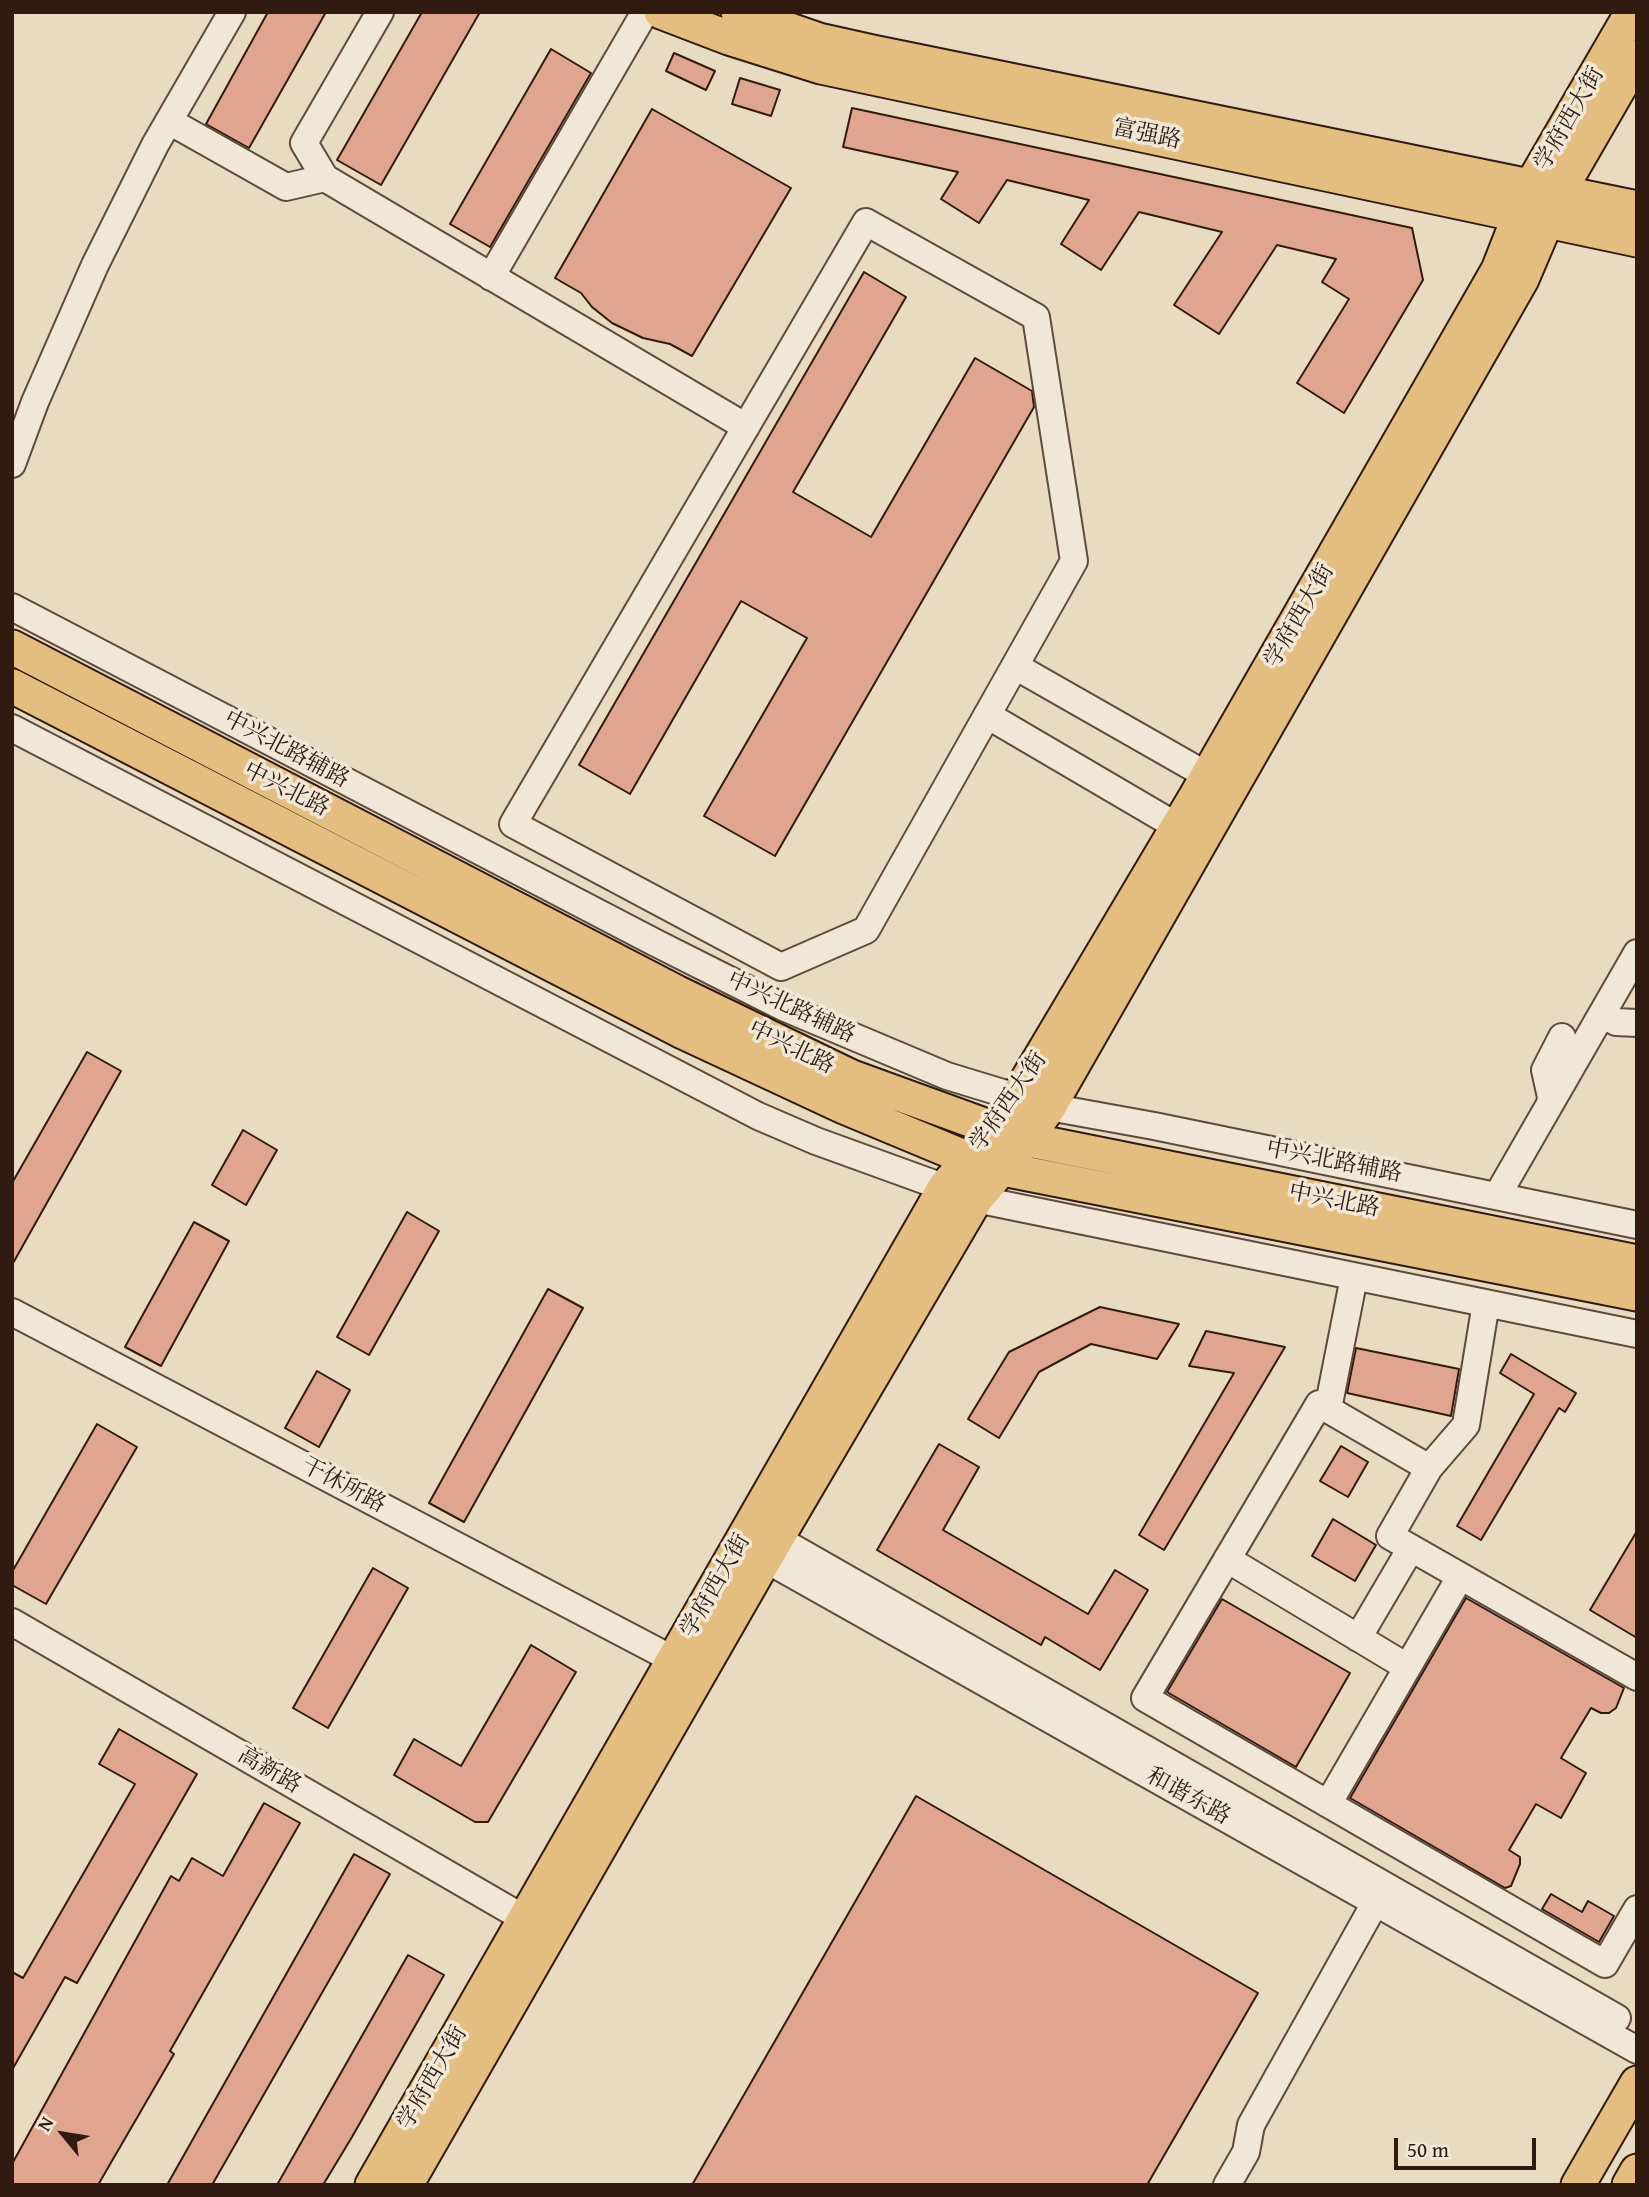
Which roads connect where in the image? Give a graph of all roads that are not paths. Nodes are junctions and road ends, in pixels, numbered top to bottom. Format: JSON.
{"nodes":[{"id":1,"x":232,"y":12,"type":"edge"},
{"id":2,"x":380,"y":12,"type":"edge"},
{"id":3,"x":645,"y":12,"type":"edge"},
{"id":4,"x":661,"y":12,"type":"edge"},
{"id":5,"x":738,"y":12,"type":"edge"},
{"id":6,"x":1632,"y":12,"type":"edge"},
{"id":7,"x":1637,"y":57,"type":"edge"},
{"id":8,"x":169,"y":121,"type":"junction"},
{"id":9,"x":325,"y":178,"type":"junction"},
{"id":10,"x":1539,"y":204,"type":"junction"},
{"id":11,"x":1637,"y":208,"type":"edge"},
{"id":12,"x":1637,"y":240,"type":"edge"},
{"id":13,"x":492,"y":277,"type":"junction"},
{"id":14,"x":746,"y":427,"type":"junction"},
{"id":15,"x":12,"y":464,"type":"edge"},
{"id":16,"x":12,"y":607,"type":"edge"},
{"id":17,"x":12,"y":647,"type":"edge"},
{"id":18,"x":1014,"y":666,"type":"junction"},
{"id":19,"x":12,"y":686,"type":"edge"},
{"id":20,"x":987,"y":715,"type":"junction"},
{"id":21,"x":12,"y":728,"type":"edge"},
{"id":22,"x":1208,"y":776,"type":"junction"},
{"id":23,"x":1178,"y":827,"type":"junction"},
{"id":24,"x":1637,"y":953,"type":"edge"},
{"id":25,"x":1602,"y":1014,"type":"junction"},
{"id":26,"x":1637,"y":1023,"type":"edge"},
{"id":27,"x":1562,"y":1037,"type":"dead end"},
{"id":28,"x":1017,"y":1097,"type":"junction"},
{"id":29,"x":1550,"y":1103,"type":"junction"},
{"id":30,"x":1049,"y":1107,"type":"junction"},
{"id":31,"x":995,"y":1129,"type":"junction"},
{"id":32,"x":1027,"y":1138,"type":"junction"},
{"id":33,"x":969,"y":1159,"type":"junction"},
{"id":34,"x":1003,"y":1168,"type":"junction"},
{"id":35,"x":945,"y":1187,"type":"junction"},
{"id":36,"x":1497,"y":1196,"type":"junction"},
{"id":37,"x":976,"y":1199,"type":"junction"},
{"id":38,"x":1637,"y":1225,"type":"edge"},
{"id":39,"x":1637,"y":1262,"type":"edge"},
{"id":40,"x":1354,"y":1277,"type":"junction"},
{"id":41,"x":1637,"y":1294,"type":"edge"},
{"id":42,"x":1486,"y":1304,"type":"junction"},
{"id":43,"x":12,"y":1312,"type":"edge"},
{"id":44,"x":1637,"y":1334,"type":"edge"},
{"id":45,"x":1328,"y":1409,"type":"junction"},
{"id":46,"x":1429,"y":1468,"type":"junction"},
{"id":47,"x":758,"y":1541,"type":"junction"},
{"id":48,"x":1411,"y":1548,"type":"junction"},
{"id":49,"x":1227,"y":1559,"type":"junction"},
{"id":50,"x":1460,"y":1577,"type":"junction"},
{"id":51,"x":12,"y":1622,"type":"edge"},
{"id":52,"x":1358,"y":1638,"type":"junction"},
{"id":53,"x":674,"y":1660,"type":"junction"},
{"id":54,"x":1407,"y":1667,"type":"junction"},
{"id":55,"x":1637,"y":1677,"type":"edge"},
{"id":56,"x":1328,"y":1804,"type":"junction"},
{"id":57,"x":1381,"y":1895,"type":"junction"},
{"id":58,"x":1637,"y":1909,"type":"edge"},
{"id":59,"x":525,"y":1919,"type":"junction"},
{"id":60,"x":1637,"y":2029,"type":"edge"},
{"id":61,"x":1637,"y":2050,"type":"edge"},
{"id":62,"x":1637,"y":2083,"type":"edge"},
{"id":63,"x":1637,"y":2171,"type":"edge"},
{"id":64,"x":372,"y":2185,"type":"edge"},
{"id":65,"x":406,"y":2185,"type":"edge"},
{"id":66,"x":1227,"y":2185,"type":"edge"},
{"id":67,"x":1578,"y":2185,"type":"edge"},
{"id":68,"x":1629,"y":2185,"type":"edge"}],
"edges":[{"from":1,"to":8,"type":"street"},
{"from":2,"to":9,"type":"street"},
{"from":3,"to":13,"type":"street"},
{"from":4,"to":10,"type":"main road","name":"富强路"},
{"from":5,"to":10,"type":"main road","name":"富强路"},
{"from":6,"to":10,"type":"main road","name":"学府西大街"},
{"from":7,"to":10,"type":"main road","name":"学府西大街"},
{"from":8,"to":9,"type":"street"},
{"from":8,"to":15,"type":"street"},
{"from":9,"to":13,"type":"street"},
{"from":10,"to":11,"type":"main road","name":"富强路"},
{"from":10,"to":12,"type":"main road","name":"富强路"},
{"from":10,"to":22,"type":"main road","name":"学府西大街"},
{"from":10,"to":30,"type":"main road","name":"学府西大街"},
{"from":13,"to":14,"type":"street"},
{"from":14,"to":18,"type":"street"},
{"from":14,"to":20,"type":"street"},
{"from":16,"to":28,"type":"street","name":"中兴北路辅路"},
{"from":17,"to":31,"type":"main road","name":"中兴北路"},
{"from":18,"to":20,"type":"street"},
{"from":18,"to":22,"type":"street"},
{"from":19,"to":33,"type":"main road","name":"中兴北路"},
{"from":20,"to":23,"type":"street"},
{"from":21,"to":35,"type":"street"},
{"from":22,"to":23,"type":"main road","name":"学府西大街"},
{"from":23,"to":28,"type":"main road","name":"学府西大街"},
{"from":24,"to":25,"type":"street"},
{"from":25,"to":26,"type":"street"},
{"from":25,"to":29,"type":"street"},
{"from":27,"to":29,"type":"street"},
{"from":28,"to":30,"type":"street","name":"中兴北路辅路"},
{"from":28,"to":31,"type":"main road","name":"学府西大街"},
{"from":29,"to":36,"type":"street"},
{"from":30,"to":32,"type":"main road","name":"学府西大街"},
{"from":30,"to":36,"type":"street","name":"中兴北路辅路"},
{"from":31,"to":32,"type":"main road","name":"中兴北路"},
{"from":31,"to":33,"type":"main road","name":"学府西大街"},
{"from":32,"to":34,"type":"main road","name":"学府西大街"},
{"from":32,"to":39,"type":"main road","name":"中兴北路"},
{"from":33,"to":34,"type":"main road","name":"中兴北路"},
{"from":33,"to":35,"type":"main road","name":"学府西大街"},
{"from":34,"to":37,"type":"main road","name":"学府西大街"},
{"from":34,"to":41,"type":"main road","name":"中兴北路"},
{"from":35,"to":37,"type":"street"},
{"from":35,"to":47,"type":"main road","name":"学府西大街"},
{"from":36,"to":38,"type":"street","name":"中兴北路辅路"},
{"from":37,"to":40,"type":"street"},
{"from":37,"to":47,"type":"main road","name":"学府西大街"},
{"from":40,"to":42,"type":"street"},
{"from":40,"to":45,"type":"street"},
{"from":42,"to":44,"type":"street"},
{"from":42,"to":46,"type":"street"},
{"from":43,"to":53,"type":"street","name":"干休所路"},
{"from":45,"to":46,"type":"street"},
{"from":45,"to":49,"type":"street"},
{"from":46,"to":48,"type":"street"},
{"from":47,"to":53,"type":"main road","name":"学府西大街"},
{"from":47,"to":57,"type":"street","name":"和谐东路"},
{"from":47,"to":65,"type":"main road","name":"学府西大街"},
{"from":48,"to":50,"type":"street"},
{"from":48,"to":52,"type":"street"},
{"from":49,"to":52,"type":"street"},
{"from":49,"to":56,"type":"street"},
{"from":50,"to":54,"type":"street"},
{"from":50,"to":55,"type":"street"},
{"from":51,"to":59,"type":"street","name":"高新路"},
{"from":52,"to":54,"type":"street"},
{"from":53,"to":59,"type":"main road","name":"学府西大街"},
{"from":54,"to":56,"type":"street"},
{"from":56,"to":58,"type":"street"},
{"from":57,"to":60,"type":"street","name":"和谐东路"},
{"from":57,"to":61,"type":"street","name":"和谐东路"},
{"from":57,"to":66,"type":"street"},
{"from":59,"to":64,"type":"main road","name":"学府西大街"},
{"from":62,"to":67,"type":"main road"},
{"from":63,"to":68,"type":"main road"}]}
